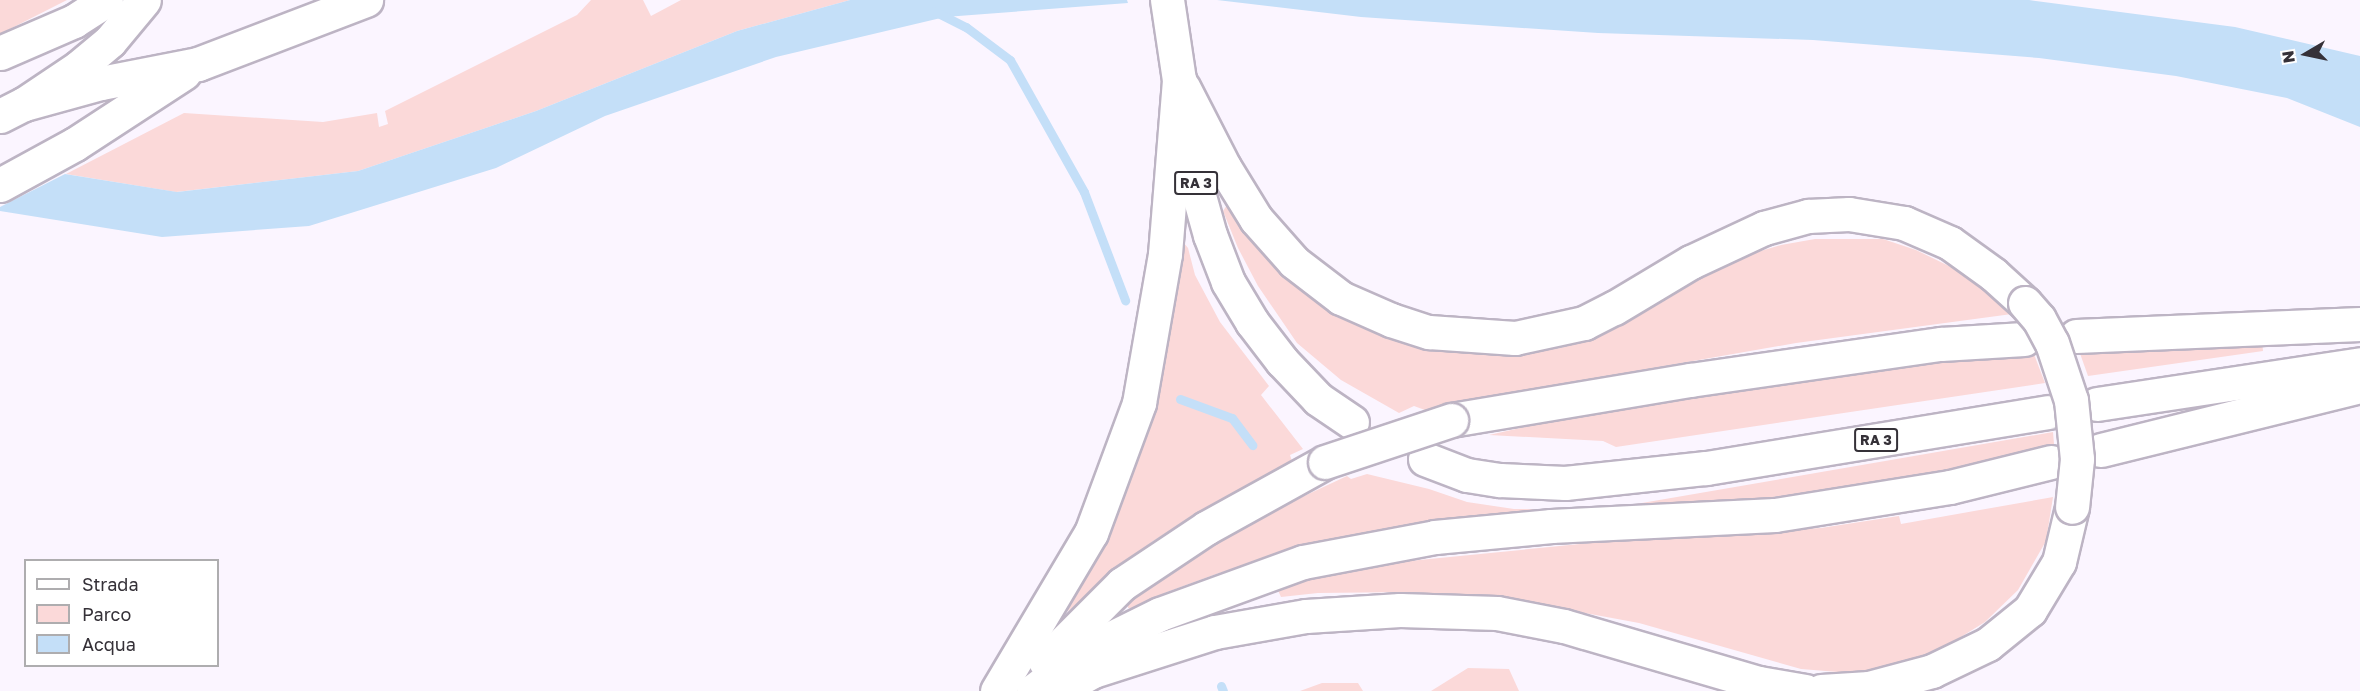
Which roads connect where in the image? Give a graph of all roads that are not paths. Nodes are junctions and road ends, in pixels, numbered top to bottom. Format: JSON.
{"nodes":[{"id":1,"x":106,"y":0,"type":"edge"},
{"id":2,"x":144,"y":0,"type":"edge"},
{"id":3,"x":366,"y":0,"type":"edge"},
{"id":4,"x":1167,"y":0,"type":"edge"},
{"id":5,"x":0,"y":53,"type":"edge"},
{"id":6,"x":198,"y":64,"type":"junction"},
{"id":7,"x":92,"y":73,"type":"junction"},
{"id":8,"x":1179,"y":80,"type":"junction"},
{"id":9,"x":12,"y":110,"type":"edge"},
{"id":10,"x":0,"y":185,"type":"edge"},
{"id":11,"x":2360,"y":324,"type":"edge"},
{"id":12,"x":2076,"y":336,"type":"dead end"},
{"id":13,"x":2024,"y":339,"type":"dead end"},
{"id":14,"x":2360,"y":364,"type":"edge"},
{"id":15,"x":2360,"y":386,"type":"edge"},
{"id":16,"x":2097,"y":404,"type":"dead end"},
{"id":17,"x":2047,"y":412,"type":"dead end"},
{"id":18,"x":1352,"y":422,"type":"dead end"},
{"id":19,"x":2101,"y":450,"type":"dead end"},
{"id":20,"x":1425,"y":459,"type":"dead end"},
{"id":21,"x":2051,"y":462,"type":"dead end"},
{"id":22,"x":997,"y":691,"type":"edge"},
{"id":23,"x":1016,"y":691,"type":"edge"},
{"id":24,"x":1033,"y":691,"type":"edge"},
{"id":25,"x":1057,"y":691,"type":"edge"},
{"id":26,"x":1805,"y":691,"type":"edge"},
{"id":27,"x":1821,"y":691,"type":"edge"}],
"edges":[{"from":1,"to":5,"type":"main road"},
{"from":2,"to":7,"type":"main road"},
{"from":3,"to":6,"type":"main road"},
{"from":4,"to":8,"type":"main road"},
{"from":6,"to":7,"type":"main road"},
{"from":6,"to":10,"type":"main road"},
{"from":7,"to":9,"type":"main road"},
{"from":8,"to":18,"type":"main road","number":"RA 3"},
{"from":8,"to":22,"type":"main road"},
{"from":8,"to":27,"type":"main road","bridge":true},
{"from":11,"to":12,"type":"main road"},
{"from":13,"to":23,"type":"main road","bridge":true},
{"from":14,"to":16,"type":"main road"},
{"from":15,"to":19,"type":"main road"},
{"from":17,"to":20,"type":"main road","number":"RA 3"},
{"from":21,"to":24,"type":"main road"},
{"from":25,"to":26,"type":"main road"}]}
